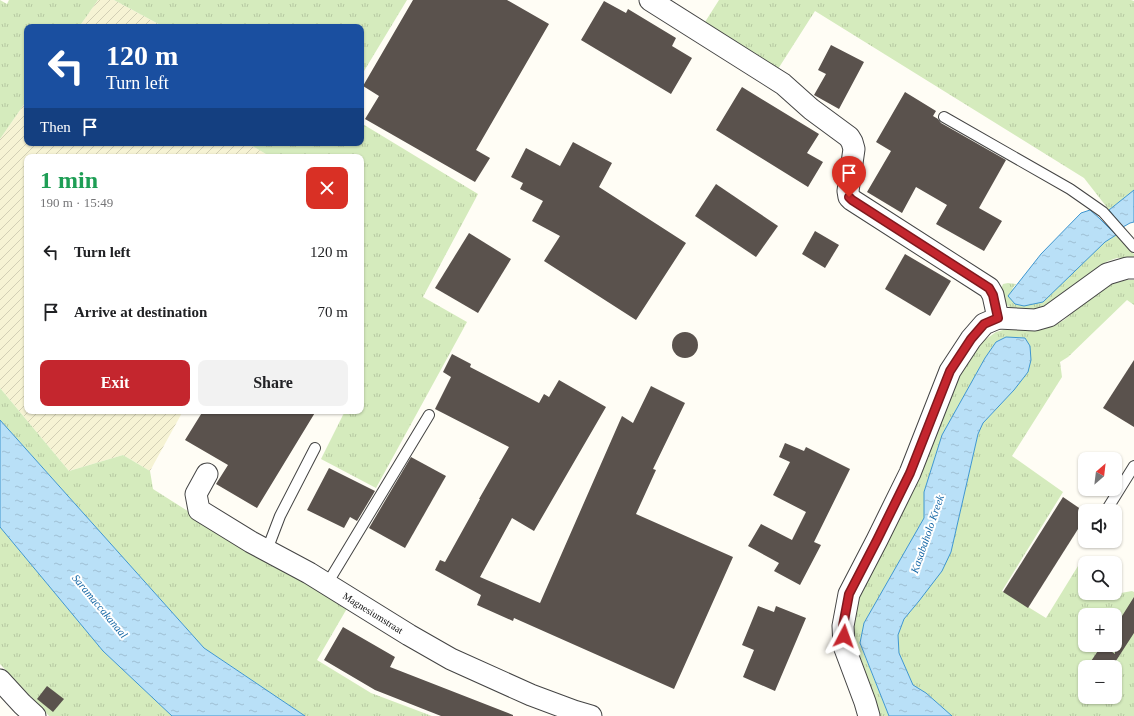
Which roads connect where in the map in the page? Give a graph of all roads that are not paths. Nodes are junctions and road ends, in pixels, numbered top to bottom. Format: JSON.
{"nodes":[{"id":1,"x":650,"y":0,"type":"edge"},
{"id":2,"x":944,"y":117,"type":"dead end"},
{"id":3,"x":1134,"y":247,"type":"edge"},
{"id":4,"x":1134,"y":268,"type":"edge"},
{"id":5,"x":998,"y":318,"type":"junction"},
{"id":6,"x":429,"y":414,"type":"dead end"},
{"id":7,"x":315,"y":448,"type":"dead end"},
{"id":8,"x":1134,"y":466,"type":"edge"},
{"id":9,"x":207,"y":474,"type":"dead end"},
{"id":10,"x":1110,"y":504,"type":"edge"},
{"id":11,"x":267,"y":550,"type":"junction"},
{"id":12,"x":327,"y":584,"type":"junction"},
{"id":13,"x":0,"y":680,"type":"edge"},
{"id":14,"x":35,"y":716,"type":"edge"},
{"id":15,"x":591,"y":716,"type":"edge"},
{"id":16,"x":869,"y":716,"type":"edge"}],
"edges":[{"from":1,"to":5,"type":"street"},
{"from":2,"to":3,"type":"lane"},
{"from":4,"to":5,"type":"street"},
{"from":5,"to":16,"type":"street"},
{"from":6,"to":12,"type":"lane"},
{"from":7,"to":11,"type":"lane"},
{"from":8,"to":10,"type":"lane"},
{"from":9,"to":11,"type":"street","name":"Magnesiumstraat"},
{"from":11,"to":12,"type":"street","name":"Magnesiumstraat"},
{"from":12,"to":15,"type":"street","name":"Magnesiumstraat"},
{"from":13,"to":14,"type":"street"}]}
